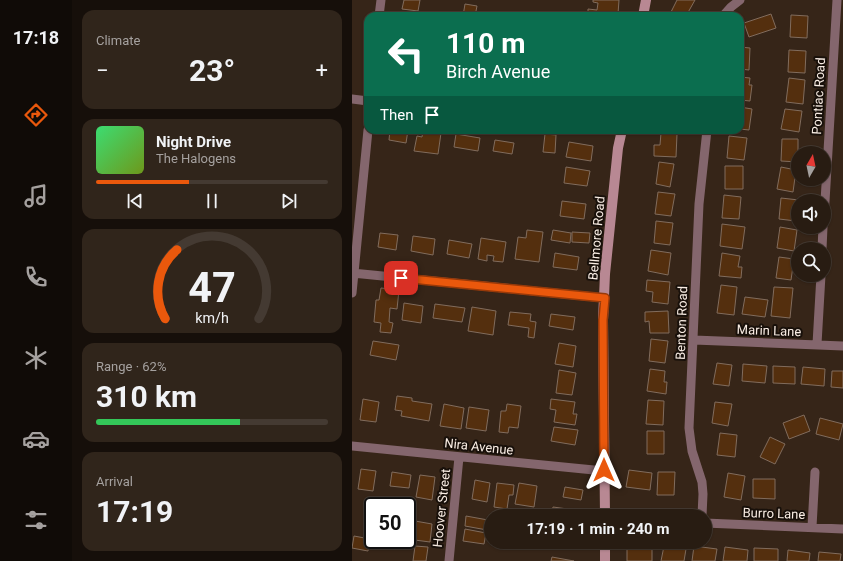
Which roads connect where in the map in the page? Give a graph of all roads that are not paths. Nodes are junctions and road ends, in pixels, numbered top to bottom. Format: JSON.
{"nodes":[{"id":1,"x":381,"y":0,"type":"edge"},
{"id":2,"x":646,"y":0,"type":"edge"},
{"id":3,"x":740,"y":0,"type":"edge"},
{"id":4,"x":837,"y":0,"type":"edge"},
{"id":5,"x":380,"y":12,"type":"edge"},
{"id":6,"x":644,"y":12,"type":"edge"},
{"id":7,"x":727,"y":12,"type":"edge"},
{"id":8,"x":352,"y":99,"type":"edge"},
{"id":9,"x":364,"y":100,"type":"edge"},
{"id":10,"x":368,"y":134,"type":"edge"},
{"id":11,"x":621,"y":134,"type":"edge"},
{"id":12,"x":707,"y":134,"type":"edge"},
{"id":13,"x":825,"y":194,"type":"edge"},
{"id":14,"x":353,"y":273,"type":"edge"},
{"id":15,"x":821,"y":282,"type":"edge"},
{"id":16,"x":352,"y":293,"type":"edge"},
{"id":17,"x":605,"y":298,"type":"junction"},
{"id":18,"x":694,"y":340,"type":"junction"},
{"id":19,"x":817,"y":344,"type":"junction"},
{"id":20,"x":843,"y":346,"type":"edge"},
{"id":21,"x":352,"y":446,"type":"edge"},
{"id":22,"x":459,"y":457,"type":"junction"},
{"id":23,"x":604,"y":470,"type":"junction"},
{"id":24,"x":815,"y":472,"type":"dead end"},
{"id":25,"x":605,"y":509,"type":"edge"},
{"id":26,"x":702,"y":509,"type":"edge"},
{"id":27,"x":712,"y":523,"type":"edge"},
{"id":28,"x":812,"y":527,"type":"junction"},
{"id":29,"x":843,"y":529,"type":"edge"},
{"id":30,"x":605,"y":549,"type":"edge"},
{"id":31,"x":449,"y":561,"type":"edge"},
{"id":32,"x":605,"y":561,"type":"edge"}],
"edges":[{"from":1,"to":5,"type":"street"},
{"from":2,"to":6,"type":"main road"},
{"from":3,"to":7,"type":"street"},
{"from":4,"to":13,"type":"street","name":"Pontiac Road"},
{"from":8,"to":9,"type":"street"},
{"from":10,"to":14,"type":"street"},
{"from":11,"to":17,"type":"main road","name":"Bellmore Road"},
{"from":12,"to":18,"type":"street","name":"Benton Road"},
{"from":14,"to":16,"type":"street"},
{"from":14,"to":17,"type":"street"},
{"from":15,"to":19,"type":"street"},
{"from":17,"to":23,"type":"main road","name":"Bellmore Road"},
{"from":18,"to":19,"type":"street","name":"Marin Lane"},
{"from":18,"to":26,"type":"street","name":"Benton Road"},
{"from":19,"to":20,"type":"street","name":"Marin Lane"},
{"from":21,"to":22,"type":"street","name":"Nira Avenue"},
{"from":22,"to":23,"type":"street","name":"Nira Avenue"},
{"from":22,"to":31,"type":"street","name":"Hoover Street"},
{"from":23,"to":25,"type":"main road","name":"Bellmore Road"},
{"from":24,"to":28,"type":"street"},
{"from":27,"to":28,"type":"street","name":"Burro Lane"},
{"from":28,"to":29,"type":"street","name":"Burro Lane"},
{"from":30,"to":32,"type":"main road"}]}
